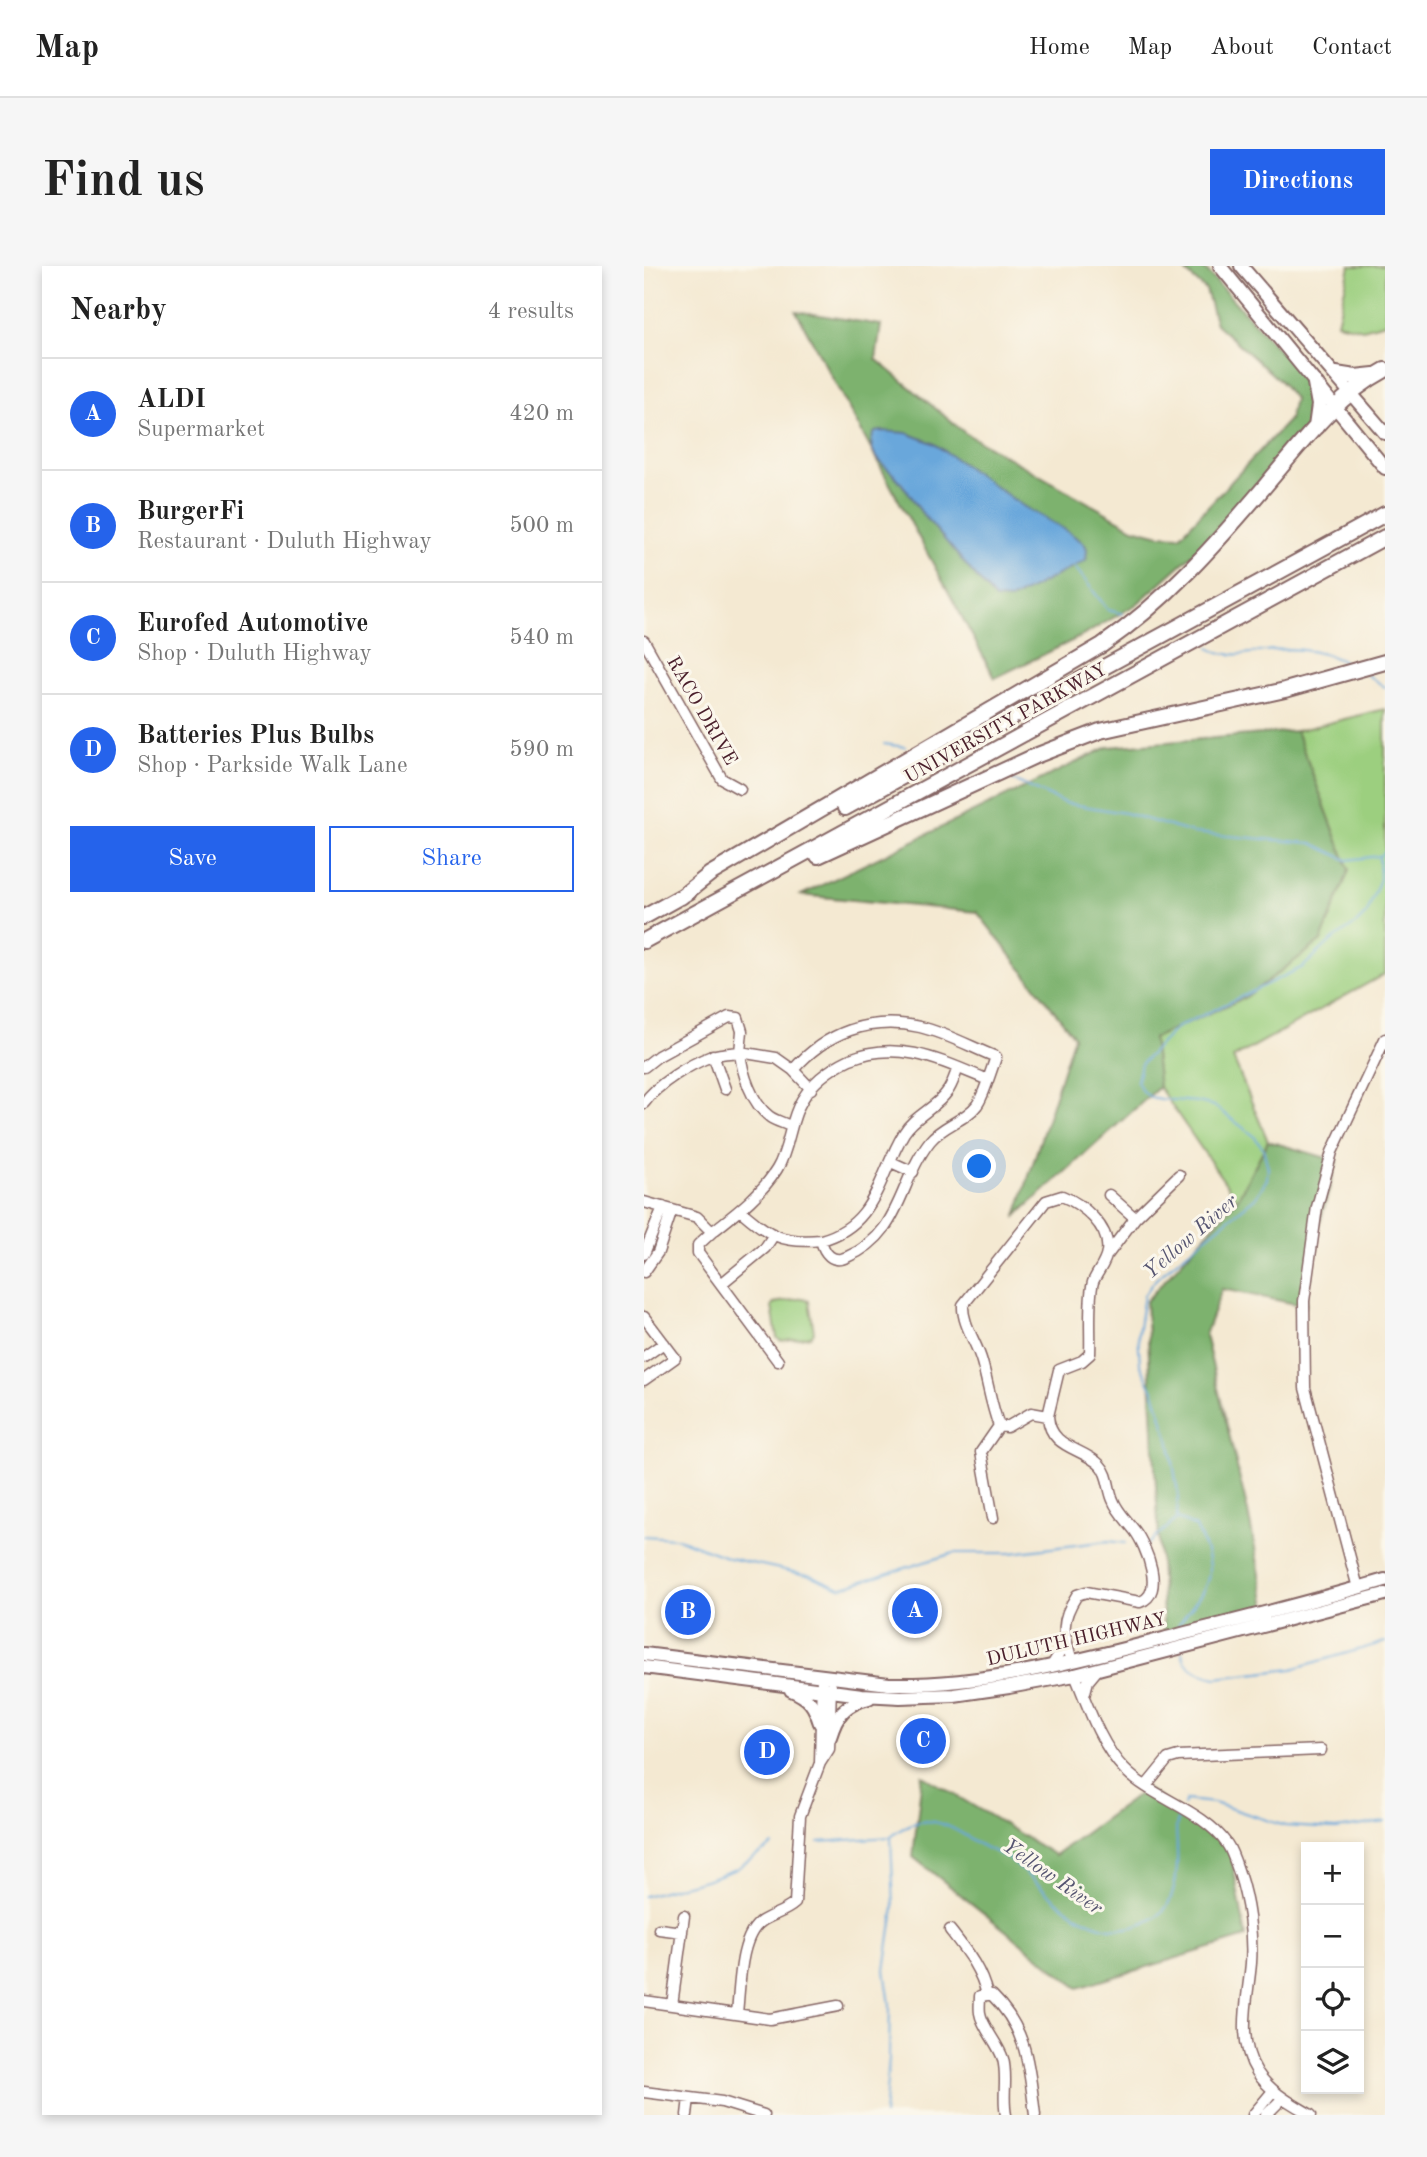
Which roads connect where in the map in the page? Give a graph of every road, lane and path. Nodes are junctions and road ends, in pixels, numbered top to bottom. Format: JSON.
{"nodes":[{"id":1,"x":1220,"y":266,"type":"edge"},
{"id":2,"x":1241,"y":266,"type":"edge"},
{"id":3,"x":1380,"y":373,"type":"edge"},
{"id":4,"x":1336,"y":374,"type":"junction"},
{"id":5,"x":1315,"y":383,"type":"junction"},
{"id":6,"x":1352,"y":394,"type":"junction"},
{"id":7,"x":1335,"y":408,"type":"junction"},
{"id":8,"x":1315,"y":428,"type":"junction"},
{"id":9,"x":1385,"y":433,"type":"edge"},
{"id":10,"x":1384,"y":466,"type":"edge"},
{"id":11,"x":1385,"y":514,"type":"edge"},
{"id":12,"x":1385,"y":537,"type":"edge"},
{"id":13,"x":644,"y":641,"type":"edge"},
{"id":14,"x":1385,"y":662,"type":"edge"},
{"id":15,"x":740,"y":789,"type":"dead end"},
{"id":16,"x":743,"y":887,"type":"junction"},
{"id":17,"x":681,"y":897,"type":"junction"},
{"id":18,"x":644,"y":917,"type":"edge"},
{"id":19,"x":644,"y":941,"type":"edge"},
{"id":20,"x":1385,"y":1039,"type":"edge"},
{"id":21,"x":740,"y":1052,"type":"junction"},
{"id":22,"x":713,"y":1055,"type":"junction"},
{"id":23,"x":644,"y":1067,"type":"edge"},
{"id":24,"x":958,"y":1068,"type":"junction"},
{"id":25,"x":793,"y":1070,"type":"junction"},
{"id":26,"x":988,"y":1080,"type":"junction"},
{"id":27,"x":725,"y":1089,"type":"dead end"},
{"id":28,"x":811,"y":1089,"type":"junction"},
{"id":29,"x":644,"y":1103,"type":"edge"},
{"id":30,"x":790,"y":1126,"type":"junction"},
{"id":31,"x":891,"y":1162,"type":"junction"},
{"id":32,"x":913,"y":1172,"type":"junction"},
{"id":33,"x":1180,"y":1175,"type":"dead end"},
{"id":34,"x":1110,"y":1195,"type":"dead end"},
{"id":35,"x":644,"y":1202,"type":"edge"},
{"id":36,"x":667,"y":1208,"type":"junction"},
{"id":37,"x":740,"y":1210,"type":"junction"},
{"id":38,"x":1135,"y":1218,"type":"junction"},
{"id":39,"x":712,"y":1232,"type":"junction"},
{"id":40,"x":773,"y":1236,"type":"junction"},
{"id":41,"x":821,"y":1240,"type":"junction"},
{"id":42,"x":644,"y":1254,"type":"edge"},
{"id":43,"x":1107,"y":1254,"type":"junction"},
{"id":44,"x":644,"y":1272,"type":"edge"},
{"id":45,"x":721,"y":1284,"type":"junction"},
{"id":46,"x":644,"y":1317,"type":"edge"},
{"id":47,"x":664,"y":1343,"type":"junction"},
{"id":48,"x":644,"y":1357,"type":"edge"},
{"id":49,"x":778,"y":1361,"type":"dead end"},
{"id":50,"x":644,"y":1380,"type":"edge"},
{"id":51,"x":1047,"y":1417,"type":"junction"},
{"id":52,"x":999,"y":1426,"type":"junction"},
{"id":53,"x":993,"y":1518,"type":"dead end"},
{"id":54,"x":1385,"y":1580,"type":"edge"},
{"id":55,"x":1357,"y":1588,"type":"junction"},
{"id":56,"x":1385,"y":1594,"type":"edge"},
{"id":57,"x":1194,"y":1638,"type":"junction"},
{"id":58,"x":1066,"y":1643,"type":"junction"},
{"id":59,"x":1142,"y":1644,"type":"junction"},
{"id":60,"x":1164,"y":1646,"type":"junction"},
{"id":61,"x":644,"y":1654,"type":"edge"},
{"id":62,"x":1072,"y":1661,"type":"junction"},
{"id":63,"x":644,"y":1667,"type":"edge"},
{"id":64,"x":1051,"y":1667,"type":"junction"},
{"id":65,"x":1098,"y":1668,"type":"junction"},
{"id":66,"x":1075,"y":1675,"type":"junction"},
{"id":67,"x":775,"y":1684,"type":"junction"},
{"id":68,"x":826,"y":1684,"type":"junction"},
{"id":69,"x":1009,"y":1687,"type":"junction"},
{"id":70,"x":876,"y":1696,"type":"junction"},
{"id":71,"x":1084,"y":1696,"type":"junction"},
{"id":72,"x":820,"y":1723,"type":"junction"},
{"id":73,"x":830,"y":1737,"type":"junction"},
{"id":74,"x":1321,"y":1751,"type":"dead end"},
{"id":75,"x":820,"y":1763,"type":"junction"},
{"id":76,"x":1146,"y":1786,"type":"junction"},
{"id":77,"x":684,"y":1916,"type":"dead end"},
{"id":78,"x":659,"y":1929,"type":"dead end"},
{"id":79,"x":950,"y":1930,"type":"dead end"},
{"id":80,"x":682,"y":1932,"type":"junction"},
{"id":81,"x":987,"y":1996,"type":"junction"},
{"id":82,"x":644,"y":2001,"type":"edge"},
{"id":83,"x":672,"y":2005,"type":"junction"},
{"id":84,"x":838,"y":2006,"type":"dead end"},
{"id":85,"x":737,"y":2014,"type":"junction"},
{"id":86,"x":1273,"y":2091,"type":"junction"},
{"id":87,"x":644,"y":2092,"type":"edge"},
{"id":88,"x":689,"y":2098,"type":"junction"},
{"id":89,"x":1282,"y":2099,"type":"junction"},
{"id":90,"x":1004,"y":2103,"type":"junction"},
{"id":91,"x":687,"y":2115,"type":"edge"},
{"id":92,"x":764,"y":2115,"type":"edge"},
{"id":93,"x":998,"y":2115,"type":"edge"},
{"id":94,"x":1006,"y":2115,"type":"edge"},
{"id":95,"x":1035,"y":2115,"type":"edge"},
{"id":96,"x":1253,"y":2115,"type":"edge"},
{"id":97,"x":1266,"y":2115,"type":"edge"},
{"id":98,"x":1311,"y":2115,"type":"edge"}],
"edges":[{"from":1,"to":5,"type":"main road"},
{"from":2,"to":4,"type":"main road"},
{"from":3,"to":4,"type":"highway"},
{"from":3,"to":6,"type":"highway"},
{"from":4,"to":6,"type":"main road"},
{"from":5,"to":7,"type":"main road"},
{"from":5,"to":8,"type":"highway"},
{"from":6,"to":7,"type":"highway"},
{"from":6,"to":9,"type":"main road"},
{"from":7,"to":8,"type":"highway"},
{"from":7,"to":10,"type":"main road"},
{"from":8,"to":17,"type":"highway"},
{"from":11,"to":17,"type":"highway","name":"UNIVERSITY PARKWAY"},
{"from":12,"to":16,"type":"highway","name":"UNIVERSITY PARKWAY"},
{"from":13,"to":15,"type":"street","name":"RACO DRIVE"},
{"from":14,"to":16,"type":"highway"},
{"from":16,"to":19,"type":"highway","name":"UNIVERSITY PARKWAY"},
{"from":17,"to":18,"type":"highway","name":"UNIVERSITY PARKWAY"},
{"from":20,"to":55,"type":"street"},
{"from":21,"to":22,"type":"street"},
{"from":21,"to":23,"type":"street"},
{"from":21,"to":25,"type":"street"},
{"from":21,"to":30,"type":"street"},
{"from":22,"to":27,"type":"street"},
{"from":22,"to":29,"type":"street"},
{"from":24,"to":26,"type":"street"},
{"from":24,"to":28,"type":"street"},
{"from":24,"to":31,"type":"street"},
{"from":25,"to":26,"type":"street"},
{"from":25,"to":28,"type":"street"},
{"from":26,"to":32,"type":"street"},
{"from":28,"to":30,"type":"street"},
{"from":30,"to":37,"type":"street"},
{"from":31,"to":32,"type":"street"},
{"from":31,"to":41,"type":"street"},
{"from":32,"to":41,"type":"street"},
{"from":33,"to":38,"type":"street"},
{"from":34,"to":38,"type":"street"},
{"from":35,"to":36,"type":"street"},
{"from":36,"to":39,"type":"street"},
{"from":36,"to":42,"type":"street"},
{"from":36,"to":44,"type":"street"},
{"from":37,"to":39,"type":"street"},
{"from":37,"to":40,"type":"street"},
{"from":38,"to":43,"type":"street"},
{"from":39,"to":45,"type":"street"},
{"from":40,"to":41,"type":"street"},
{"from":40,"to":45,"type":"street"},
{"from":43,"to":51,"type":"street"},
{"from":43,"to":52,"type":"street"},
{"from":45,"to":49,"type":"street"},
{"from":46,"to":47,"type":"street"},
{"from":47,"to":48,"type":"street"},
{"from":47,"to":50,"type":"street"},
{"from":51,"to":52,"type":"street"},
{"from":51,"to":58,"type":"street"},
{"from":52,"to":53,"type":"street"},
{"from":54,"to":55,"type":"main road","name":"DULUTH HIGHWAY"},
{"from":55,"to":57,"type":"main road","name":"DULUTH HIGHWAY"},
{"from":56,"to":57,"type":"main road","name":"DULUTH HIGHWAY"},
{"from":57,"to":60,"type":"main road","name":"DULUTH HIGHWAY"},
{"from":58,"to":62,"type":"street"},
{"from":58,"to":64,"type":"street"},
{"from":59,"to":60,"type":"main road","name":"DULUTH HIGHWAY"},
{"from":59,"to":62,"type":"main road","name":"DULUTH HIGHWAY"},
{"from":59,"to":66,"type":"main road"},
{"from":60,"to":65,"type":"main road","name":"DULUTH HIGHWAY"},
{"from":61,"to":68,"type":"main road","name":"DULUTH HIGHWAY"},
{"from":62,"to":64,"type":"main road","name":"DULUTH HIGHWAY"},
{"from":62,"to":69,"type":"main road"},
{"from":63,"to":67,"type":"main road","name":"DULUTH HIGHWAY"},
{"from":64,"to":68,"type":"main road","name":"DULUTH HIGHWAY"},
{"from":65,"to":66,"type":"main road","name":"DULUTH HIGHWAY"},
{"from":65,"to":71,"type":"street"},
{"from":66,"to":69,"type":"main road","name":"DULUTH HIGHWAY"},
{"from":66,"to":71,"type":"street"},
{"from":67,"to":68,"type":"main road","name":"DULUTH HIGHWAY"},
{"from":67,"to":72,"type":"main road"},
{"from":68,"to":70,"type":"main road","name":"DULUTH HIGHWAY"},
{"from":68,"to":72,"type":"street"},
{"from":68,"to":73,"type":"street"},
{"from":69,"to":70,"type":"main road","name":"DULUTH HIGHWAY"},
{"from":70,"to":73,"type":"main road"},
{"from":71,"to":76,"type":"street"},
{"from":72,"to":75,"type":"street"},
{"from":73,"to":75,"type":"street"},
{"from":74,"to":76,"type":"street"},
{"from":75,"to":85,"type":"street"},
{"from":76,"to":86,"type":"street"},
{"from":77,"to":80,"type":"street"},
{"from":78,"to":80,"type":"street"},
{"from":79,"to":81,"type":"street"},
{"from":80,"to":83,"type":"street"},
{"from":81,"to":90,"type":"street"},
{"from":81,"to":95,"type":"street"},
{"from":82,"to":83,"type":"street"},
{"from":83,"to":85,"type":"street"},
{"from":84,"to":85,"type":"street"},
{"from":86,"to":89,"type":"street"},
{"from":86,"to":96,"type":"street"},
{"from":87,"to":88,"type":"street"},
{"from":88,"to":91,"type":"street"},
{"from":88,"to":92,"type":"street"},
{"from":89,"to":97,"type":"street"},
{"from":89,"to":98,"type":"street"},
{"from":90,"to":93,"type":"street"},
{"from":90,"to":94,"type":"street"}]}
